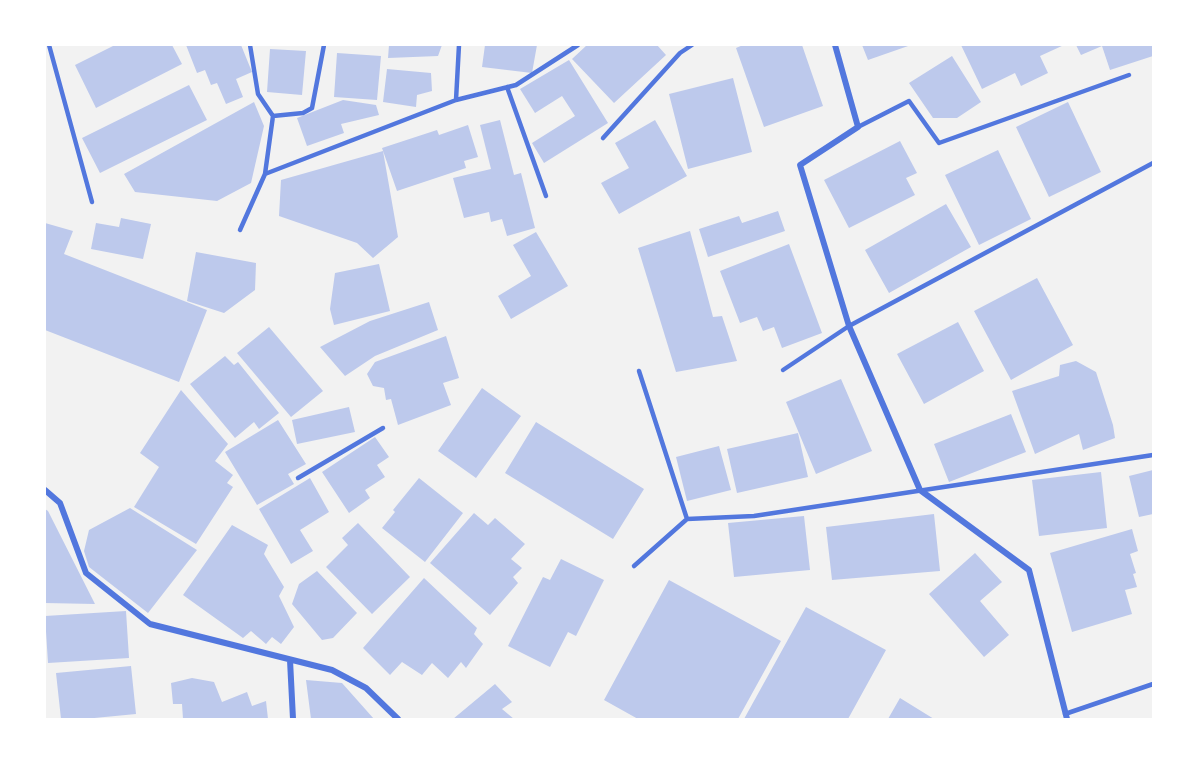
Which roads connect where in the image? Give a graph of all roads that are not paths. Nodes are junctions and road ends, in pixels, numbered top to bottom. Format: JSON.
{"nodes":[{"id":1,"x":48,"y":45,"type":"edge"},
{"id":2,"x":250,"y":45,"type":"edge"},
{"id":3,"x":324,"y":45,"type":"edge"},
{"id":4,"x":459,"y":45,"type":"edge"},
{"id":5,"x":578,"y":45,"type":"edge"},
{"id":6,"x":692,"y":45,"type":"edge"},
{"id":7,"x":835,"y":45,"type":"edge"},
{"id":8,"x":1129,"y":75,"type":"dead end"},
{"id":9,"x":507,"y":87,"type":"junction"},
{"id":10,"x":456,"y":100,"type":"junction"},
{"id":11,"x":273,"y":116,"type":"junction"},
{"id":12,"x":858,"y":127,"type":"junction"},
{"id":13,"x":603,"y":138,"type":"dead end"},
{"id":14,"x":1153,"y":164,"type":"edge"},
{"id":15,"x":265,"y":174,"type":"junction"},
{"id":16,"x":546,"y":196,"type":"dead end"},
{"id":17,"x":92,"y":202,"type":"dead end"},
{"id":18,"x":240,"y":230,"type":"dead end"},
{"id":19,"x":849,"y":326,"type":"junction"},
{"id":20,"x":783,"y":370,"type":"dead end"},
{"id":21,"x":639,"y":371,"type":"dead end"},
{"id":22,"x":383,"y":428,"type":"dead end"},
{"id":23,"x":1153,"y":455,"type":"edge"},
{"id":24,"x":298,"y":478,"type":"dead end"},
{"id":25,"x":45,"y":490,"type":"edge"},
{"id":26,"x":920,"y":490,"type":"junction"},
{"id":27,"x":687,"y":519,"type":"junction"},
{"id":28,"x":634,"y":566,"type":"dead end"},
{"id":29,"x":290,"y":660,"type":"junction"},
{"id":30,"x":1153,"y":684,"type":"edge"},
{"id":31,"x":1066,"y":716,"type":"edge"},
{"id":32,"x":293,"y":719,"type":"edge"},
{"id":33,"x":398,"y":719,"type":"edge"}],
"edges":[{"from":1,"to":17,"type":"lane"},
{"from":2,"to":11,"type":"lane"},
{"from":3,"to":11,"type":"lane"},
{"from":4,"to":10,"type":"lane"},
{"from":5,"to":9,"type":"lane"},
{"from":6,"to":13,"type":"lane"},
{"from":7,"to":12,"type":"street"},
{"from":8,"to":12,"type":"lane"},
{"from":9,"to":10,"type":"lane"},
{"from":9,"to":16,"type":"lane"},
{"from":10,"to":15,"type":"lane"},
{"from":11,"to":15,"type":"lane"},
{"from":12,"to":19,"type":"street"},
{"from":14,"to":19,"type":"lane"},
{"from":15,"to":18,"type":"lane"},
{"from":19,"to":20,"type":"lane"},
{"from":19,"to":26,"type":"street"},
{"from":21,"to":27,"type":"lane"},
{"from":22,"to":24,"type":"lane"},
{"from":23,"to":26,"type":"lane"},
{"from":25,"to":29,"type":"street"},
{"from":26,"to":27,"type":"lane"},
{"from":26,"to":31,"type":"street"},
{"from":27,"to":28,"type":"lane"},
{"from":29,"to":32,"type":"street"},
{"from":29,"to":33,"type":"street"},
{"from":30,"to":31,"type":"lane"}]}
